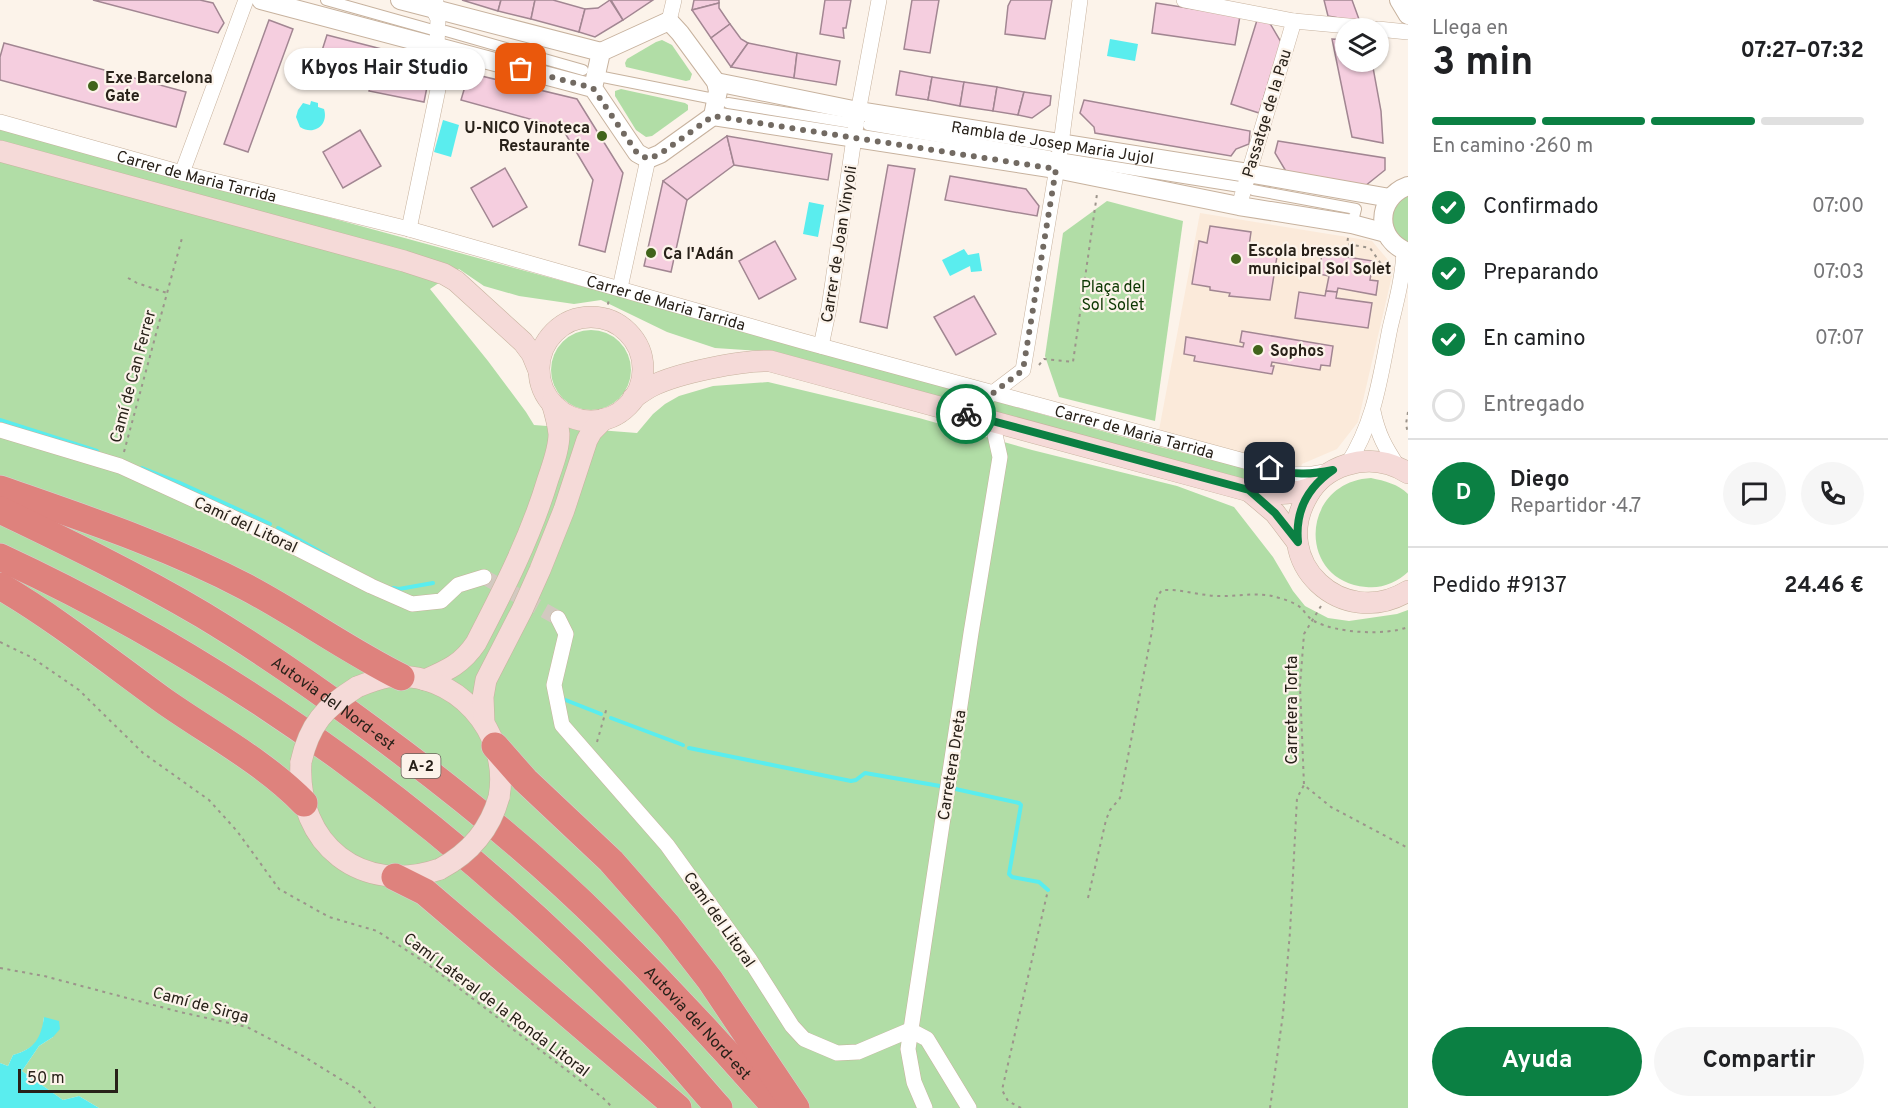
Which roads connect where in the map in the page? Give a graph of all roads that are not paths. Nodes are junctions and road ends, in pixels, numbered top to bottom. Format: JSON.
{"nodes":[{"id":1,"x":246,"y":0,"type":"edge"},
{"id":2,"x":261,"y":0,"type":"edge"},
{"id":3,"x":326,"y":0,"type":"edge"},
{"id":4,"x":400,"y":0,"type":"edge"},
{"id":5,"x":674,"y":0,"type":"edge"},
{"id":6,"x":879,"y":0,"type":"edge"},
{"id":7,"x":1080,"y":0,"type":"edge"},
{"id":8,"x":1184,"y":0,"type":"edge"},
{"id":9,"x":1399,"y":0,"type":"edge"},
{"id":10,"x":434,"y":4,"type":"edge"},
{"id":11,"x":1408,"y":15,"type":"edge"},
{"id":12,"x":669,"y":21,"type":"junction"},
{"id":13,"x":1293,"y":21,"type":"junction"},
{"id":14,"x":1335,"y":25,"type":"edge"},
{"id":15,"x":1389,"y":30,"type":"edge"},
{"id":16,"x":1408,"y":32,"type":"edge"},
{"id":17,"x":438,"y":36,"type":"junction"},
{"id":18,"x":601,"y":52,"type":"junction"},
{"id":19,"x":583,"y":70,"type":"dead end"},
{"id":20,"x":598,"y":82,"type":"junction"},
{"id":21,"x":712,"y":90,"type":"junction"},
{"id":22,"x":728,"y":102,"type":"dead end"},
{"id":23,"x":713,"y":116,"type":"junction"},
{"id":24,"x":0,"y":122,"type":"edge"},
{"id":25,"x":858,"y":124,"type":"junction"},
{"id":26,"x":0,"y":151,"type":"edge"},
{"id":27,"x":1058,"y":157,"type":"junction"},
{"id":28,"x":648,"y":159,"type":"junction"},
{"id":29,"x":182,"y":173,"type":"junction"},
{"id":30,"x":1247,"y":183,"type":"junction"},
{"id":31,"x":1408,"y":186,"type":"edge"},
{"id":32,"x":1360,"y":195,"type":"dead end"},
{"id":33,"x":1390,"y":198,"type":"junction"},
{"id":34,"x":1239,"y":206,"type":"junction"},
{"id":35,"x":1356,"y":209,"type":"junction"},
{"id":36,"x":1353,"y":221,"type":"dead end"},
{"id":37,"x":409,"y":229,"type":"junction"},
{"id":38,"x":1386,"y":233,"type":"junction"},
{"id":39,"x":1406,"y":251,"type":"edge"},
{"id":40,"x":617,"y":287,"type":"junction"},
{"id":41,"x":562,"y":326,"type":"junction"},
{"id":42,"x":509,"y":327,"type":"junction"},
{"id":43,"x":821,"y":346,"type":"junction"},
{"id":44,"x":639,"y":350,"type":"junction"},
{"id":45,"x":539,"y":371,"type":"junction"},
{"id":46,"x":684,"y":375,"type":"junction"},
{"id":47,"x":993,"y":393,"type":"junction"},
{"id":48,"x":633,"y":398,"type":"junction"},
{"id":49,"x":552,"y":403,"type":"junction"},
{"id":50,"x":1373,"y":410,"type":"junction"},
{"id":51,"x":965,"y":414,"type":"junction"},
{"id":52,"x":603,"y":419,"type":"junction"},
{"id":53,"x":992,"y":421,"type":"junction"},
{"id":54,"x":0,"y":430,"type":"edge"},
{"id":55,"x":1340,"y":467,"type":"junction"},
{"id":56,"x":1403,"y":470,"type":"edge"},
{"id":57,"x":1313,"y":487,"type":"junction"},
{"id":58,"x":0,"y":489,"type":"edge"},
{"id":59,"x":1249,"y":490,"type":"junction"},
{"id":60,"x":0,"y":510,"type":"edge"},
{"id":61,"x":1298,"y":542,"type":"junction"},
{"id":62,"x":0,"y":556,"type":"edge"},
{"id":63,"x":484,"y":577,"type":"dead end"},
{"id":64,"x":0,"y":586,"type":"edge"},
{"id":65,"x":1408,"y":591,"type":"edge"},
{"id":66,"x":558,"y":618,"type":"dead end"},
{"id":67,"x":413,"y":679,"type":"junction"},
{"id":68,"x":490,"y":735,"type":"junction"},
{"id":69,"x":304,"y":803,"type":"junction"},
{"id":70,"x":395,"y":878,"type":"junction"},
{"id":71,"x":910,"y":1030,"type":"junction"},
{"id":72,"x":678,"y":1108,"type":"edge"},
{"id":73,"x":719,"y":1108,"type":"edge"},
{"id":74,"x":776,"y":1108,"type":"edge"},
{"id":75,"x":796,"y":1108,"type":"edge"},
{"id":76,"x":925,"y":1108,"type":"edge"},
{"id":77,"x":969,"y":1108,"type":"edge"}],
"edges":[{"from":1,"to":29,"type":"street"},
{"from":2,"to":17,"type":"street","name":"Rambla de Josep Maria Jujol"},
{"from":3,"to":17,"type":"street","name":"Rambla de Josep Maria Jujol"},
{"from":4,"to":10,"type":"street"},
{"from":5,"to":12,"type":"street"},
{"from":6,"to":25,"type":"street","name":"Carrer de Joan Vinyoli"},
{"from":7,"to":27,"type":"street"},
{"from":8,"to":13,"type":"street"},
{"from":9,"to":11,"type":"street"},
{"from":10,"to":17,"type":"street"},
{"from":10,"to":18,"type":"street"},
{"from":12,"to":18,"type":"street"},
{"from":12,"to":21,"type":"street"},
{"from":13,"to":14,"type":"street"},
{"from":13,"to":30,"type":"street","name":"Passatge de la Pau"},
{"from":15,"to":16,"type":"street"},
{"from":17,"to":19,"type":"street","name":"Rambla de Josep Maria Jujol"},
{"from":17,"to":20,"type":"street","name":"Rambla de Josep Maria Jujol"},
{"from":17,"to":37,"type":"street"},
{"from":18,"to":20,"type":"street"},
{"from":20,"to":21,"type":"street","name":"Rambla de Josep Maria Jujol"},
{"from":20,"to":28,"type":"street"},
{"from":21,"to":23,"type":"street"},
{"from":21,"to":25,"type":"street","name":"Rambla de Josep Maria Jujol"},
{"from":22,"to":25,"type":"street","name":"Rambla de Josep Maria Jujol"},
{"from":23,"to":25,"type":"street","name":"Rambla de Josep Maria Jujol"},
{"from":23,"to":28,"type":"street"},
{"from":24,"to":29,"type":"street","name":"Carrer de Maria Tarrida"},
{"from":25,"to":27,"type":"street","name":"Rambla de Josep Maria Jujol"},
{"from":25,"to":27,"type":"street","name":"Rambla de Josep Maria Jujol"},
{"from":25,"to":43,"type":"street","name":"Carrer de Joan Vinyoli"},
{"from":26,"to":42,"type":"main road","name":"Carrer de Maria Tarrida"},
{"from":27,"to":30,"type":"street","name":"Rambla de Josep Maria Jujol"},
{"from":27,"to":34,"type":"street","name":"Rambla de Josep Maria Jujol"},
{"from":27,"to":47,"type":"street"},
{"from":28,"to":40,"type":"street"},
{"from":29,"to":37,"type":"street","name":"Carrer de Maria Tarrida"},
{"from":30,"to":33,"type":"street","name":"Rambla de Josep Maria Jujol"},
{"from":30,"to":34,"type":"street","name":"Passatge de la Pau"},
{"from":30,"to":35,"type":"street","name":"Rambla de Josep Maria Jujol"},
{"from":31,"to":33,"type":"street"},
{"from":32,"to":35,"type":"street"},
{"from":33,"to":38,"type":"street"},
{"from":34,"to":38,"type":"street","name":"Rambla de Josep Maria Jujol"},
{"from":35,"to":36,"type":"street"},
{"from":37,"to":40,"type":"street","name":"Carrer de Maria Tarrida"},
{"from":38,"to":39,"type":"street"},
{"from":39,"to":50,"type":"street"},
{"from":40,"to":43,"type":"street","name":"Carrer de Maria Tarrida"},
{"from":41,"to":42,"type":"main road"},
{"from":41,"to":44,"type":"main road"},
{"from":41,"to":45,"type":"main road"},
{"from":42,"to":45,"type":"main road","name":"Carrer de Maria Tarrida"},
{"from":43,"to":47,"type":"street","name":"Carrer de Maria Tarrida"},
{"from":44,"to":46,"type":"main road"},
{"from":44,"to":48,"type":"main road"},
{"from":45,"to":49,"type":"main road"},
{"from":46,"to":48,"type":"main road","name":"Carrer de Maria Tarrida"},
{"from":46,"to":51,"type":"main road","name":"Carrer de Maria Tarrida"},
{"from":47,"to":51,"type":"street"},
{"from":47,"to":55,"type":"street","name":"Carrer de Maria Tarrida"},
{"from":48,"to":52,"type":"main road"},
{"from":49,"to":52,"type":"main road"},
{"from":49,"to":67,"type":"main road"},
{"from":50,"to":55,"type":"street"},
{"from":50,"to":56,"type":"street"},
{"from":51,"to":53,"type":"main road","name":"Carrer de Maria Tarrida"},
{"from":52,"to":68,"type":"main road"},
{"from":53,"to":59,"type":"main road","name":"Carrer de Maria Tarrida"},
{"from":53,"to":71,"type":"street","name":"Carretera Dreta"},
{"from":54,"to":63,"type":"street","name":"Camí del Litoral"},
{"from":55,"to":56,"type":"main road"},
{"from":55,"to":57,"type":"main road"},
{"from":57,"to":59,"type":"main road","name":"Carrer de Maria Tarrida"},
{"from":57,"to":61,"type":"main road"},
{"from":58,"to":67,"type":"highway"},
{"from":59,"to":61,"type":"main road"},
{"from":60,"to":74,"type":"highway","name":"Autovia del Nord-est","number":"A-2"},
{"from":61,"to":65,"type":"main road"},
{"from":62,"to":73,"type":"highway","number":"A-2"},
{"from":64,"to":69,"type":"highway"},
{"from":66,"to":71,"type":"street","name":"Camí del Litoral"},
{"from":67,"to":68,"type":"main road"},
{"from":67,"to":69,"type":"main road","bridge":true},
{"from":68,"to":70,"type":"main road","bridge":true},
{"from":68,"to":75,"type":"highway"},
{"from":69,"to":70,"type":"main road"},
{"from":70,"to":72,"type":"highway"},
{"from":71,"to":76,"type":"street","name":"Carretera Dreta"},
{"from":71,"to":77,"type":"street"}]}
